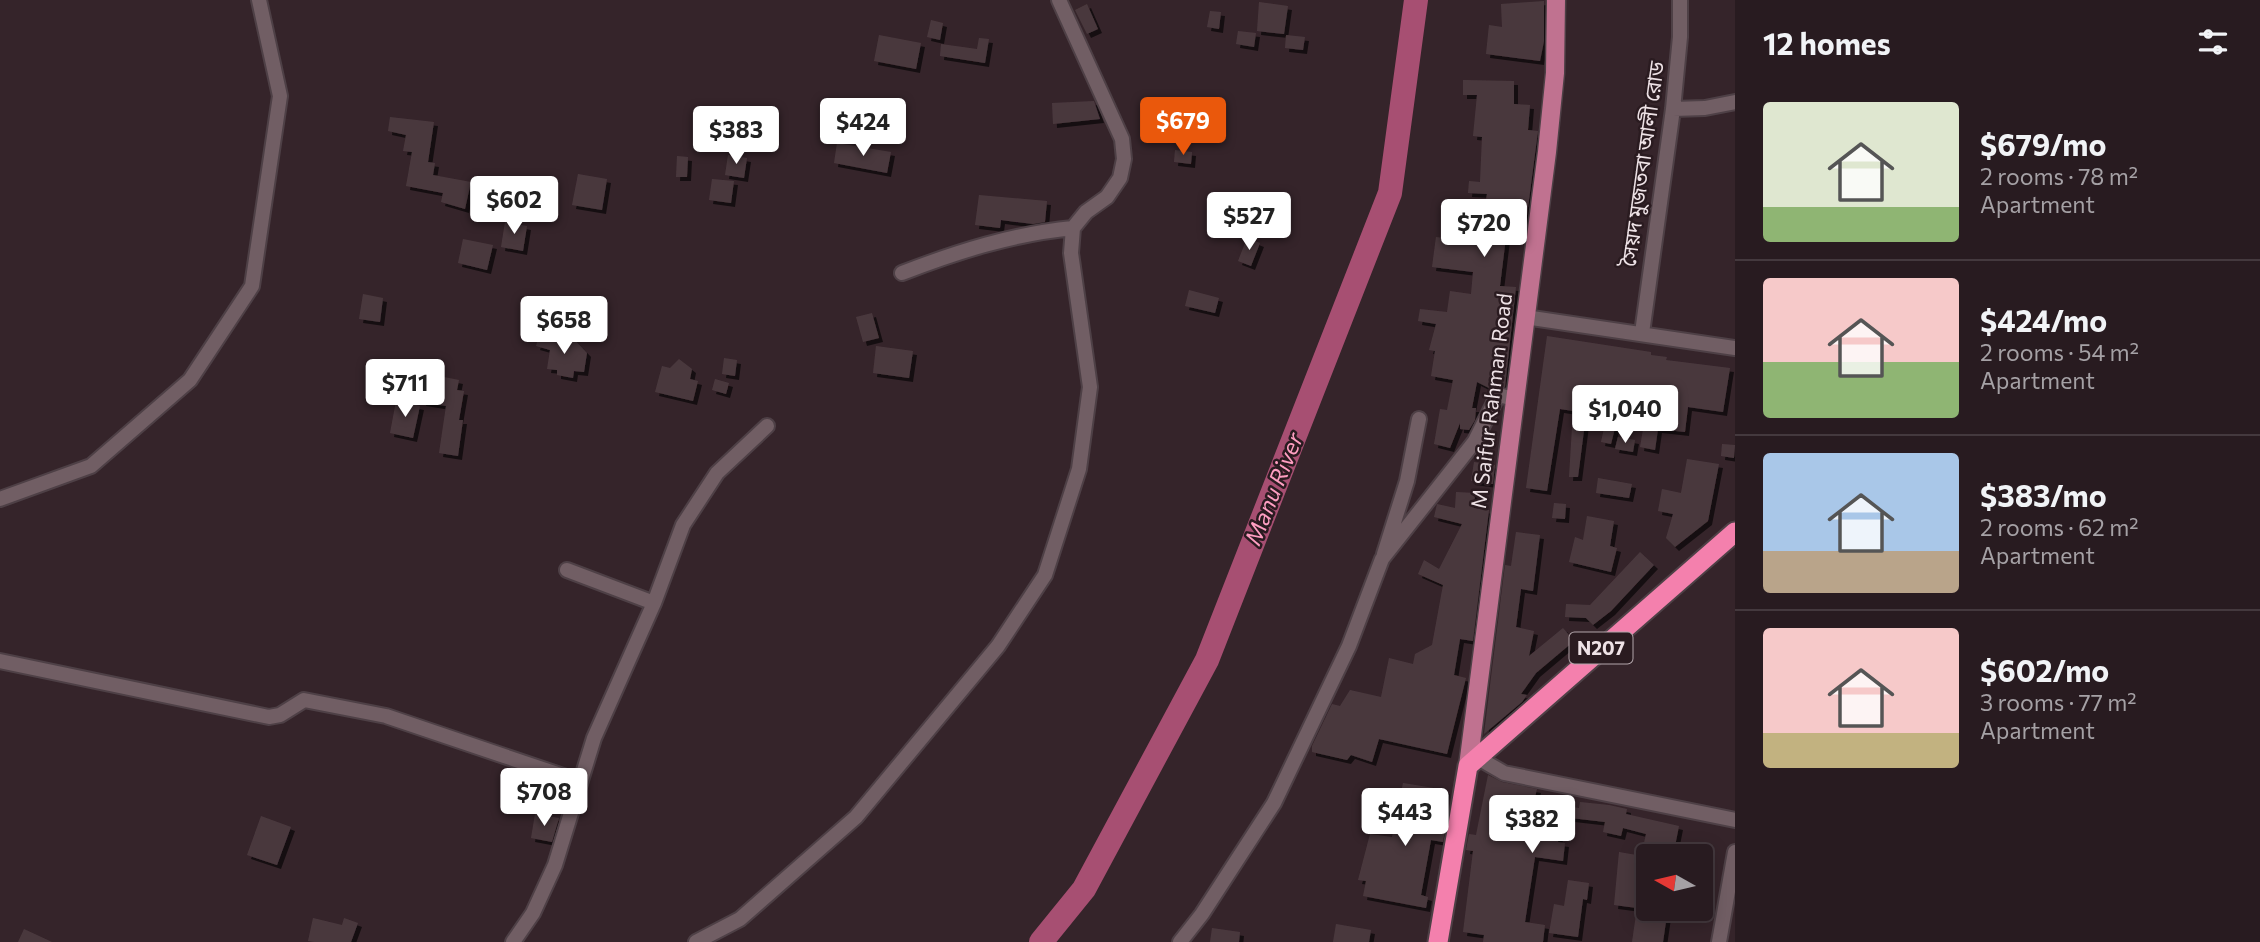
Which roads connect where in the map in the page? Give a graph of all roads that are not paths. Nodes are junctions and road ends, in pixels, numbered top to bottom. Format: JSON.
{"nodes":[{"id":1,"x":259,"y":0,"type":"edge"},
{"id":2,"x":1059,"y":0,"type":"edge"},
{"id":3,"x":1556,"y":0,"type":"edge"},
{"id":4,"x":1679,"y":0,"type":"edge"},
{"id":5,"x":1735,"y":102,"type":"edge"},
{"id":6,"x":1674,"y":109,"type":"junction"},
{"id":7,"x":1073,"y":228,"type":"junction"},
{"id":8,"x":902,"y":273,"type":"dead end"},
{"id":9,"x":1525,"y":317,"type":"junction"},
{"id":10,"x":1642,"y":333,"type":"junction"},
{"id":11,"x":1735,"y":348,"type":"edge"},
{"id":12,"x":1515,"y":398,"type":"junction"},
{"id":13,"x":1419,"y":419,"type":"dead end"},
{"id":14,"x":767,"y":426,"type":"dead end"},
{"id":15,"x":0,"y":499,"type":"edge"},
{"id":16,"x":1732,"y":539,"type":"edge"},
{"id":17,"x":1382,"y":559,"type":"junction"},
{"id":18,"x":567,"y":570,"type":"dead end"},
{"id":19,"x":654,"y":603,"type":"junction"},
{"id":20,"x":0,"y":661,"type":"edge"},
{"id":21,"x":1473,"y":762,"type":"junction"},
{"id":22,"x":578,"y":781,"type":"junction"},
{"id":23,"x":1735,"y":820,"type":"edge"},
{"id":24,"x":1735,"y":852,"type":"edge"},
{"id":25,"x":513,"y":942,"type":"edge"},
{"id":26,"x":696,"y":942,"type":"edge"},
{"id":27,"x":1180,"y":942,"type":"edge"},
{"id":28,"x":1438,"y":942,"type":"edge"},
{"id":29,"x":1719,"y":942,"type":"edge"}],
"edges":[{"from":1,"to":15,"type":"street"},
{"from":2,"to":7,"type":"street"},
{"from":3,"to":9,"type":"main road","name":"M Saifur Rahman Road"},
{"from":4,"to":6,"type":"street","name":"সৈয়দ মুজতবা আলী রোড"},
{"from":5,"to":6,"type":"street"},
{"from":6,"to":10,"type":"street","name":"সৈয়দ মুজতবা আলী রোড"},
{"from":7,"to":8,"type":"street"},
{"from":7,"to":26,"type":"street"},
{"from":9,"to":10,"type":"street"},
{"from":9,"to":12,"type":"main road","name":"M Saifur Rahman Road"},
{"from":10,"to":11,"type":"street"},
{"from":12,"to":17,"type":"street"},
{"from":12,"to":21,"type":"main road","name":"M Saifur Rahman Road"},
{"from":13,"to":17,"type":"street"},
{"from":14,"to":19,"type":"street"},
{"from":16,"to":21,"type":"highway","number":"N207"},
{"from":17,"to":27,"type":"street"},
{"from":18,"to":19,"type":"street"},
{"from":19,"to":22,"type":"street"},
{"from":20,"to":22,"type":"street"},
{"from":21,"to":23,"type":"street"},
{"from":21,"to":28,"type":"highway"},
{"from":22,"to":25,"type":"street"},
{"from":24,"to":29,"type":"street"}]}
